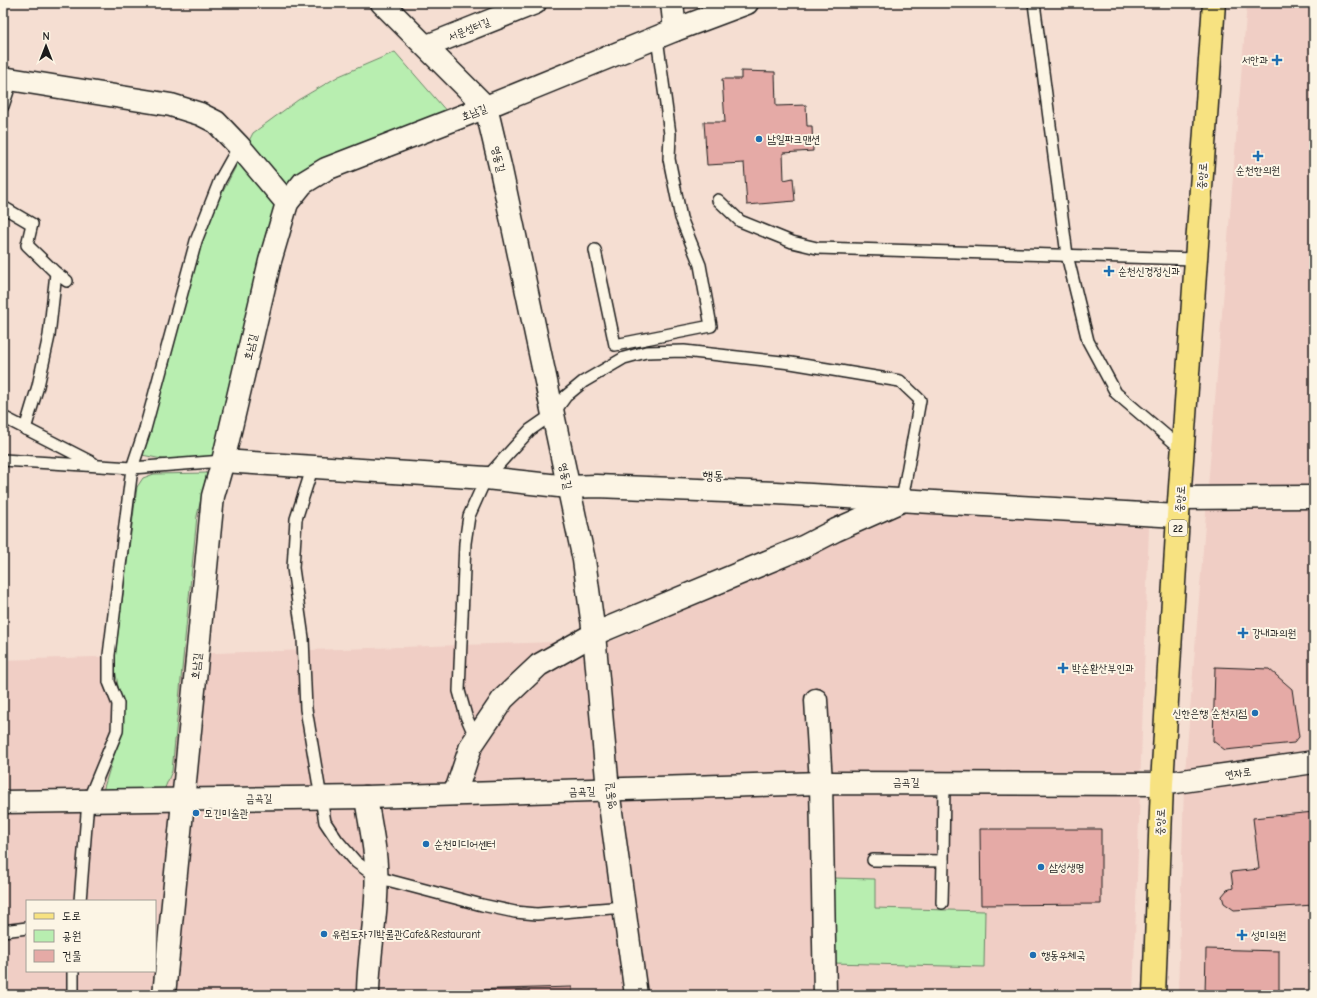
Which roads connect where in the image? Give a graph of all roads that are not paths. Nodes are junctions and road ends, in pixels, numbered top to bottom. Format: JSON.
{"nodes":[{"id":1,"x":382,"y":3,"type":"edge"},
{"id":2,"x":535,"y":3,"type":"edge"},
{"id":3,"x":672,"y":3,"type":"edge"},
{"id":4,"x":747,"y":3,"type":"edge"},
{"id":5,"x":1034,"y":3,"type":"edge"},
{"id":6,"x":1214,"y":3,"type":"edge"},
{"id":7,"x":666,"y":34,"type":"junction"},
{"id":8,"x":427,"y":46,"type":"junction"},
{"id":9,"x":8,"y":79,"type":"edge"},
{"id":10,"x":3,"y":106,"type":"edge"},
{"id":11,"x":486,"y":107,"type":"junction"},
{"id":12,"x":240,"y":146,"type":"junction"},
{"id":13,"x":718,"y":200,"type":"dead end"},
{"id":14,"x":287,"y":203,"type":"junction"},
{"id":15,"x":3,"y":208,"type":"edge"},
{"id":16,"x":595,"y":250,"type":"dead end"},
{"id":17,"x":1067,"y":255,"type":"junction"},
{"id":18,"x":1196,"y":259,"type":"junction"},
{"id":19,"x":56,"y":273,"type":"junction"},
{"id":20,"x":67,"y":281,"type":"dead end"},
{"id":21,"x":553,"y":414,"type":"junction"},
{"id":22,"x":3,"y":418,"type":"edge"},
{"id":23,"x":25,"y":429,"type":"junction"},
{"id":24,"x":1183,"y":450,"type":"junction"},
{"id":25,"x":3,"y":460,"type":"edge"},
{"id":26,"x":223,"y":460,"type":"junction"},
{"id":27,"x":99,"y":466,"type":"junction"},
{"id":28,"x":313,"y":466,"type":"junction"},
{"id":29,"x":132,"y":468,"type":"junction"},
{"id":30,"x":486,"y":478,"type":"junction"},
{"id":31,"x":568,"y":488,"type":"junction"},
{"id":32,"x":1314,"y":497,"type":"edge"},
{"id":33,"x":902,"y":500,"type":"junction"},
{"id":34,"x":1179,"y":507,"type":"junction"},
{"id":35,"x":594,"y":634,"type":"junction"},
{"id":36,"x":816,"y":700,"type":"dead end"},
{"id":37,"x":476,"y":739,"type":"junction"},
{"id":38,"x":1314,"y":762,"type":"edge"},
{"id":39,"x":944,"y":782,"type":"junction"},
{"id":40,"x":821,"y":783,"type":"junction"},
{"id":41,"x":1162,"y":784,"type":"junction"},
{"id":42,"x":608,"y":790,"type":"junction"},
{"id":43,"x":455,"y":794,"type":"junction"},
{"id":44,"x":366,"y":796,"type":"junction"},
{"id":45,"x":322,"y":797,"type":"junction"},
{"id":46,"x":182,"y":799,"type":"junction"},
{"id":47,"x":88,"y":801,"type":"junction"},
{"id":48,"x":3,"y":802,"type":"edge"},
{"id":49,"x":873,"y":860,"type":"dead end"},
{"id":50,"x":943,"y":861,"type":"junction"},
{"id":51,"x":376,"y":877,"type":"junction"},
{"id":52,"x":80,"y":900,"type":"edge"},
{"id":53,"x":942,"y":903,"type":"dead end"},
{"id":54,"x":624,"y":907,"type":"junction"},
{"id":55,"x":26,"y":928,"type":"edge"},
{"id":56,"x":3,"y":931,"type":"edge"},
{"id":57,"x":73,"y":972,"type":"edge"},
{"id":58,"x":73,"y":995,"type":"edge"},
{"id":59,"x":164,"y":995,"type":"edge"},
{"id":60,"x":368,"y":995,"type":"edge"},
{"id":61,"x":636,"y":995,"type":"edge"},
{"id":62,"x":825,"y":995,"type":"edge"},
{"id":63,"x":1154,"y":995,"type":"edge"}],
"edges":[{"from":1,"to":8,"type":"street"},
{"from":2,"to":8,"type":"street","name":"서문성터길"},
{"from":3,"to":7,"type":"street"},
{"from":4,"to":7,"type":"street","name":"호남길"},
{"from":5,"to":17,"type":"lane"},
{"from":6,"to":18,"type":"main road","name":"중앙로","number":"22"},
{"from":7,"to":11,"type":"street","name":"호남길"},
{"from":7,"to":16,"type":"lane"},
{"from":8,"to":11,"type":"street"},
{"from":9,"to":10,"type":"lane"},
{"from":9,"to":12,"type":"street"},
{"from":11,"to":14,"type":"street","name":"호남길"},
{"from":11,"to":21,"type":"street","name":"영동길"},
{"from":12,"to":14,"type":"street"},
{"from":12,"to":29,"type":"lane"},
{"from":13,"to":17,"type":"lane"},
{"from":14,"to":26,"type":"street","name":"호남길"},
{"from":15,"to":19,"type":"lane"},
{"from":17,"to":18,"type":"lane"},
{"from":17,"to":24,"type":"lane"},
{"from":18,"to":24,"type":"main road","name":"중앙로","number":"22"},
{"from":19,"to":20,"type":"lane"},
{"from":19,"to":23,"type":"lane"},
{"from":21,"to":30,"type":"lane"},
{"from":21,"to":31,"type":"street","name":"영동길"},
{"from":21,"to":33,"type":"lane"},
{"from":22,"to":23,"type":"lane"},
{"from":23,"to":27,"type":"lane"},
{"from":24,"to":34,"type":"main road","name":"중앙로","number":"22"},
{"from":25,"to":27,"type":"lane"},
{"from":26,"to":28,"type":"street"},
{"from":26,"to":29,"type":"lane"},
{"from":26,"to":46,"type":"street","name":"호남길"},
{"from":27,"to":29,"type":"lane"},
{"from":28,"to":30,"type":"street"},
{"from":28,"to":45,"type":"lane"},
{"from":29,"to":47,"type":"lane"},
{"from":30,"to":31,"type":"street"},
{"from":30,"to":37,"type":"lane"},
{"from":31,"to":33,"type":"street"},
{"from":31,"to":35,"type":"street","name":"영동길"},
{"from":32,"to":34,"type":"street"},
{"from":33,"to":34,"type":"street"},
{"from":33,"to":35,"type":"street"},
{"from":34,"to":41,"type":"main road","name":"중앙로","number":"22"},
{"from":35,"to":37,"type":"street"},
{"from":35,"to":42,"type":"street","name":"영동길"},
{"from":36,"to":40,"type":"street"},
{"from":37,"to":43,"type":"street"},
{"from":38,"to":41,"type":"street","name":"연자로"},
{"from":39,"to":40,"type":"street","name":"금곡길"},
{"from":39,"to":41,"type":"street","name":"금곡길"},
{"from":39,"to":50,"type":"lane"},
{"from":40,"to":42,"type":"street","name":"금곡길"},
{"from":40,"to":62,"type":"street"},
{"from":41,"to":63,"type":"main road","name":"중앙로","number":"22"},
{"from":42,"to":43,"type":"street","name":"금곡길"},
{"from":42,"to":54,"type":"street","name":"영동길"},
{"from":43,"to":44,"type":"street","name":"금곡길"},
{"from":44,"to":45,"type":"street","name":"금곡길"},
{"from":44,"to":51,"type":"street"},
{"from":45,"to":46,"type":"street","name":"금곡길"},
{"from":45,"to":51,"type":"lane"},
{"from":46,"to":47,"type":"street","name":"금곡길"},
{"from":46,"to":59,"type":"street","name":"호남길"},
{"from":47,"to":48,"type":"street","name":"금곡길"},
{"from":47,"to":52,"type":"lane"},
{"from":49,"to":50,"type":"lane"},
{"from":50,"to":53,"type":"lane"},
{"from":51,"to":54,"type":"lane"},
{"from":51,"to":60,"type":"street"},
{"from":54,"to":61,"type":"street","name":"영동길"},
{"from":55,"to":56,"type":"lane"},
{"from":57,"to":58,"type":"lane"}]}
